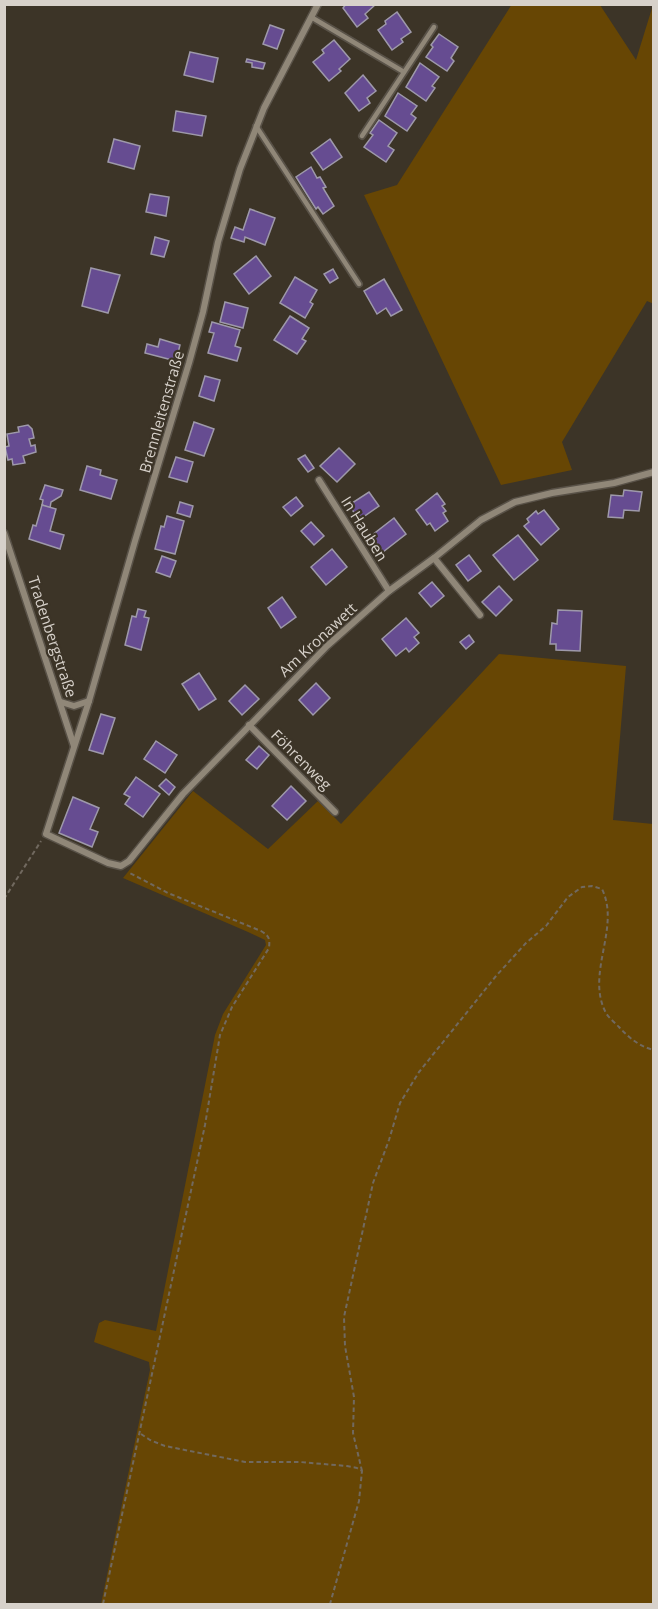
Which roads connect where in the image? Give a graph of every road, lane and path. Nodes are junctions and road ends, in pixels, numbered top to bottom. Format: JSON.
{"nodes":[{"id":1,"x":318,"y":4,"type":"edge"},
{"id":2,"x":311,"y":17,"type":"junction"},
{"id":3,"x":434,"y":27,"type":"dead end"},
{"id":4,"x":404,"y":72,"type":"junction"},
{"id":5,"x":256,"y":126,"type":"junction"},
{"id":6,"x":362,"y":136,"type":"dead end"},
{"id":7,"x":359,"y":284,"type":"dead end"},
{"id":8,"x":654,"y":472,"type":"edge"},
{"id":9,"x":319,"y":480,"type":"dead end"},
{"id":10,"x":4,"y":533,"type":"edge"},
{"id":11,"x":434,"y":558,"type":"junction"},
{"id":12,"x":389,"y":591,"type":"junction"},
{"id":13,"x":480,"y":615,"type":"dead end"},
{"id":14,"x":89,"y":701,"type":"junction"},
{"id":15,"x":61,"y":702,"type":"junction"},
{"id":16,"x":249,"y":725,"type":"junction"},
{"id":17,"x":75,"y":749,"type":"junction"},
{"id":18,"x":335,"y":812,"type":"dead end"},
{"id":19,"x":46,"y":834,"type":"junction"},
{"id":20,"x":121,"y":866,"type":"junction"},
{"id":21,"x":4,"y":899,"type":"edge"},
{"id":22,"x":654,"y":1050,"type":"edge"},
{"id":23,"x":141,"y":1434,"type":"junction"},
{"id":24,"x":362,"y":1471,"type":"junction"},
{"id":25,"x":104,"y":1605,"type":"edge"},
{"id":26,"x":330,"y":1605,"type":"edge"}],
"edges":[{"from":1,"to":2,"type":"street","name":"Brennleitenstraße"},
{"from":2,"to":4,"type":"lane"},
{"from":2,"to":5,"type":"street","name":"Brennleitenstraße"},
{"from":3,"to":4,"type":"lane"},
{"from":4,"to":6,"type":"lane"},
{"from":5,"to":7,"type":"lane"},
{"from":5,"to":14,"type":"street","name":"Brennleitenstraße"},
{"from":8,"to":11,"type":"street","name":"Am Kronawett"},
{"from":9,"to":12,"type":"street","name":"In Hauben"},
{"from":10,"to":15,"type":"street","name":"Tradenbergstraße"},
{"from":11,"to":12,"type":"street","name":"Am Kronawett"},
{"from":11,"to":13,"type":"street"},
{"from":12,"to":16,"type":"street","name":"Am Kronawett"},
{"from":14,"to":15,"type":"street"},
{"from":14,"to":17,"type":"street","name":"Brennleitenstraße"},
{"from":15,"to":17,"type":"street","name":"Tradenbergstraße"},
{"from":16,"to":18,"type":"street","name":"Föhrenweg"},
{"from":16,"to":20,"type":"street","name":"Am Kronawett"},
{"from":17,"to":19,"type":"street","name":"Brennleitenstraße"},
{"from":19,"to":20,"type":"street"},
{"from":19,"to":21,"type":"path"},
{"from":20,"to":23,"type":"path"},
{"from":22,"to":24,"type":"path"},
{"from":23,"to":24,"type":"path"},
{"from":23,"to":25,"type":"path"},
{"from":24,"to":26,"type":"path"}]}
